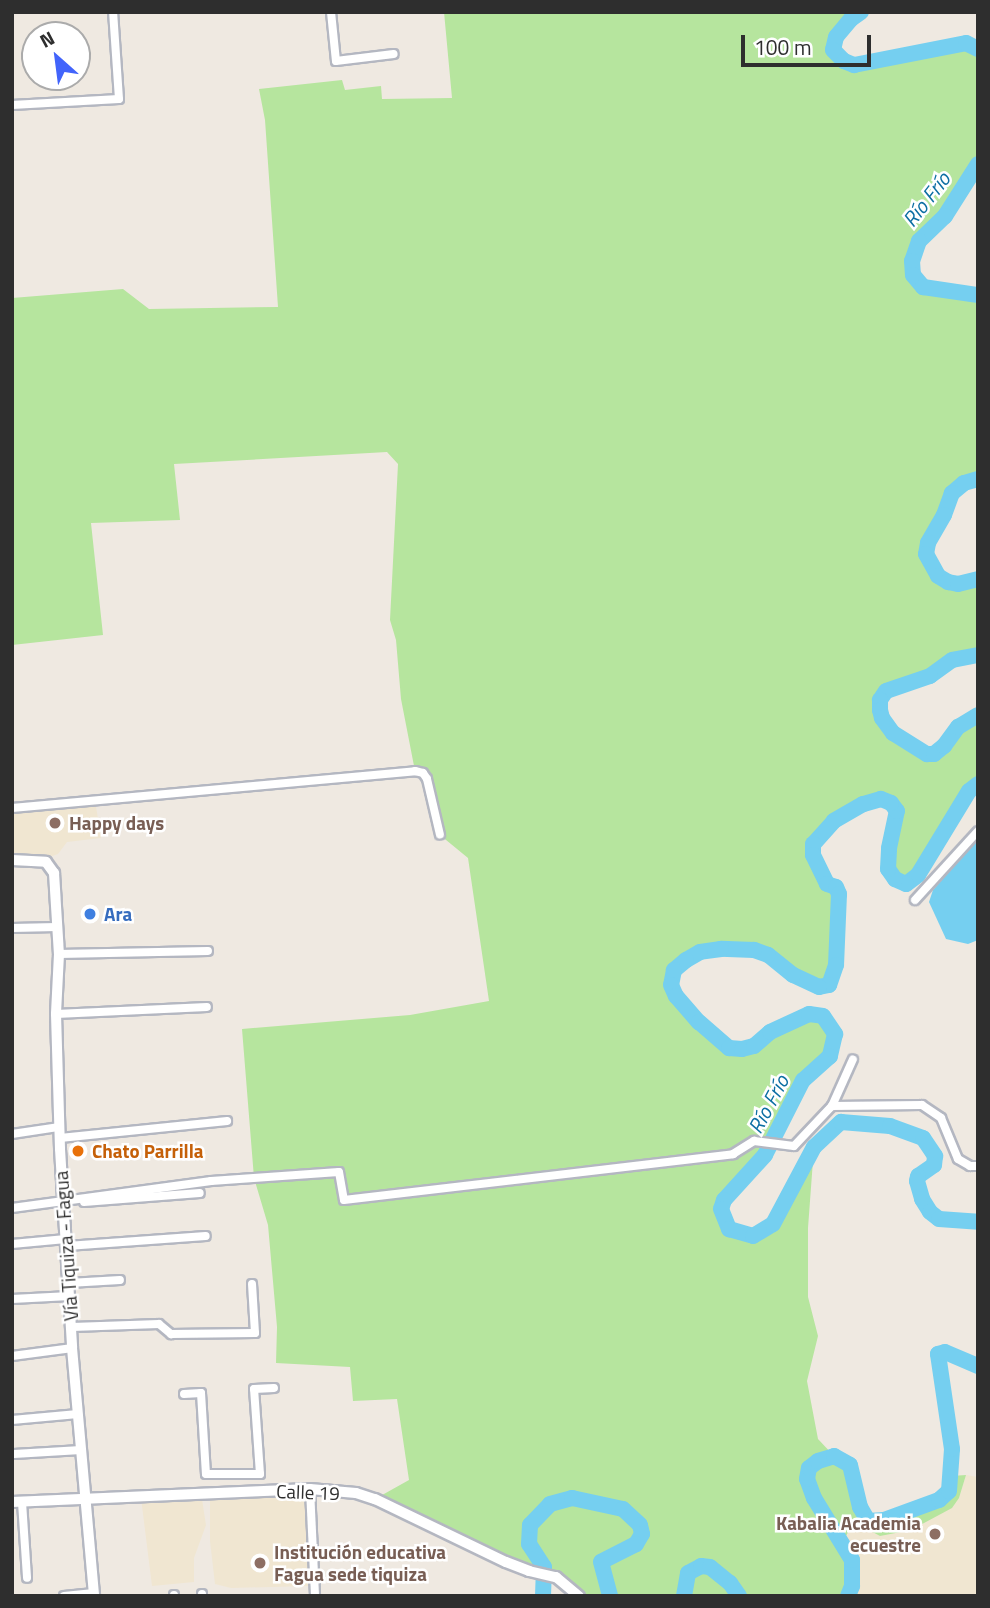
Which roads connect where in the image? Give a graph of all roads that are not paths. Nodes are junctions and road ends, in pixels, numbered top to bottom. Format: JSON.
{"nodes":[{"id":1,"x":113,"y":12,"type":"edge"},
{"id":2,"x":331,"y":12,"type":"edge"},
{"id":3,"x":394,"y":54,"type":"dead end"},
{"id":4,"x":12,"y":105,"type":"edge"},
{"id":5,"x":12,"y":808,"type":"edge"},
{"id":6,"x":978,"y":831,"type":"edge"},
{"id":7,"x":440,"y":835,"type":"dead end"},
{"id":8,"x":12,"y":860,"type":"edge"},
{"id":9,"x":915,"y":900,"type":"dead end"},
{"id":10,"x":57,"y":927,"type":"junction"},
{"id":11,"x":12,"y":928,"type":"edge"},
{"id":12,"x":208,"y":951,"type":"dead end"},
{"id":13,"x":59,"y":954,"type":"junction"},
{"id":14,"x":208,"y":1007,"type":"dead end"},
{"id":15,"x":56,"y":1014,"type":"junction"},
{"id":16,"x":853,"y":1059,"type":"dead end"},
{"id":17,"x":832,"y":1106,"type":"junction"},
{"id":18,"x":227,"y":1121,"type":"dead end"},
{"id":19,"x":59,"y":1133,"type":"junction"},
{"id":20,"x":12,"y":1134,"type":"edge"},
{"id":21,"x":978,"y":1166,"type":"edge"},
{"id":22,"x":200,"y":1193,"type":"dead end"},
{"id":23,"x":63,"y":1202,"type":"junction"},
{"id":24,"x":12,"y":1208,"type":"edge"},
{"id":25,"x":206,"y":1236,"type":"dead end"},
{"id":26,"x":67,"y":1242,"type":"junction"},
{"id":27,"x":12,"y":1244,"type":"edge"},
{"id":28,"x":120,"y":1280,"type":"dead end"},
{"id":29,"x":69,"y":1283,"type":"junction"},
{"id":30,"x":252,"y":1284,"type":"dead end"},
{"id":31,"x":70,"y":1296,"type":"junction"},
{"id":32,"x":12,"y":1299,"type":"edge"},
{"id":33,"x":72,"y":1327,"type":"junction"},
{"id":34,"x":72,"y":1349,"type":"junction"},
{"id":35,"x":12,"y":1356,"type":"edge"},
{"id":36,"x":274,"y":1388,"type":"dead end"},
{"id":37,"x":184,"y":1394,"type":"dead end"},
{"id":38,"x":78,"y":1413,"type":"junction"},
{"id":39,"x":12,"y":1420,"type":"edge"},
{"id":40,"x":81,"y":1450,"type":"junction"},
{"id":41,"x":14,"y":1454,"type":"dead end"},
{"id":42,"x":228,"y":1474,"type":"junction"},
{"id":43,"x":310,"y":1489,"type":"junction"},
{"id":44,"x":227,"y":1492,"type":"junction"},
{"id":45,"x":86,"y":1498,"type":"junction"},
{"id":46,"x":17,"y":1502,"type":"edge"},
{"id":47,"x":27,"y":1578,"type":"dead end"},
{"id":48,"x":94,"y":1595,"type":"edge"},
{"id":49,"x":64,"y":1596,"type":"edge"},
{"id":50,"x":315,"y":1596,"type":"edge"},
{"id":51,"x":579,"y":1596,"type":"edge"}],
"edges":[{"from":1,"to":4,"type":"street"},
{"from":2,"to":3,"type":"street"},
{"from":5,"to":7,"type":"street"},
{"from":6,"to":9,"type":"street"},
{"from":8,"to":10,"type":"street","name":"Vía Tiquiza - Fagua"},
{"from":10,"to":11,"type":"street"},
{"from":10,"to":13,"type":"street","name":"Vía Tiquiza - Fagua"},
{"from":12,"to":13,"type":"street"},
{"from":13,"to":15,"type":"street","name":"Vía Tiquiza - Fagua"},
{"from":14,"to":15,"type":"street"},
{"from":15,"to":19,"type":"street","name":"Vía Tiquiza - Fagua"},
{"from":16,"to":17,"type":"street"},
{"from":17,"to":21,"type":"street"},
{"from":17,"to":23,"type":"street"},
{"from":18,"to":19,"type":"street"},
{"from":19,"to":20,"type":"street"},
{"from":19,"to":23,"type":"street","name":"Vía Tiquiza - Fagua"},
{"from":22,"to":23,"type":"street"},
{"from":23,"to":24,"type":"street"},
{"from":23,"to":26,"type":"street","name":"Vía Tiquiza - Fagua"},
{"from":25,"to":26,"type":"street"},
{"from":26,"to":27,"type":"street"},
{"from":26,"to":29,"type":"street","name":"Vía Tiquiza - Fagua"},
{"from":28,"to":29,"type":"street"},
{"from":29,"to":31,"type":"street","name":"Vía Tiquiza - Fagua"},
{"from":30,"to":33,"type":"street"},
{"from":31,"to":32,"type":"street"},
{"from":31,"to":33,"type":"street","name":"Vía Tiquiza - Fagua"},
{"from":33,"to":34,"type":"street","name":"Vía Tiquiza - Fagua"},
{"from":34,"to":35,"type":"street"},
{"from":34,"to":38,"type":"street","name":"Vía Tiquiza - Fagua"},
{"from":36,"to":42,"type":"street"},
{"from":37,"to":42,"type":"street"},
{"from":38,"to":39,"type":"street"},
{"from":38,"to":40,"type":"street","name":"Vía Tiquiza - Fagua"},
{"from":40,"to":41,"type":"street"},
{"from":40,"to":45,"type":"street","name":"Vía Tiquiza - Fagua"},
{"from":42,"to":44,"type":"street"},
{"from":43,"to":44,"type":"street","name":"Calle 19"},
{"from":43,"to":50,"type":"street"},
{"from":43,"to":51,"type":"street","name":"Calle 19"},
{"from":44,"to":45,"type":"street","name":"Calle 19"},
{"from":45,"to":46,"type":"street","name":"Calle 19"},
{"from":45,"to":48,"type":"street","name":"Vía Tiquiza - Fagua"},
{"from":46,"to":47,"type":"street"},
{"from":48,"to":49,"type":"street"}]}
